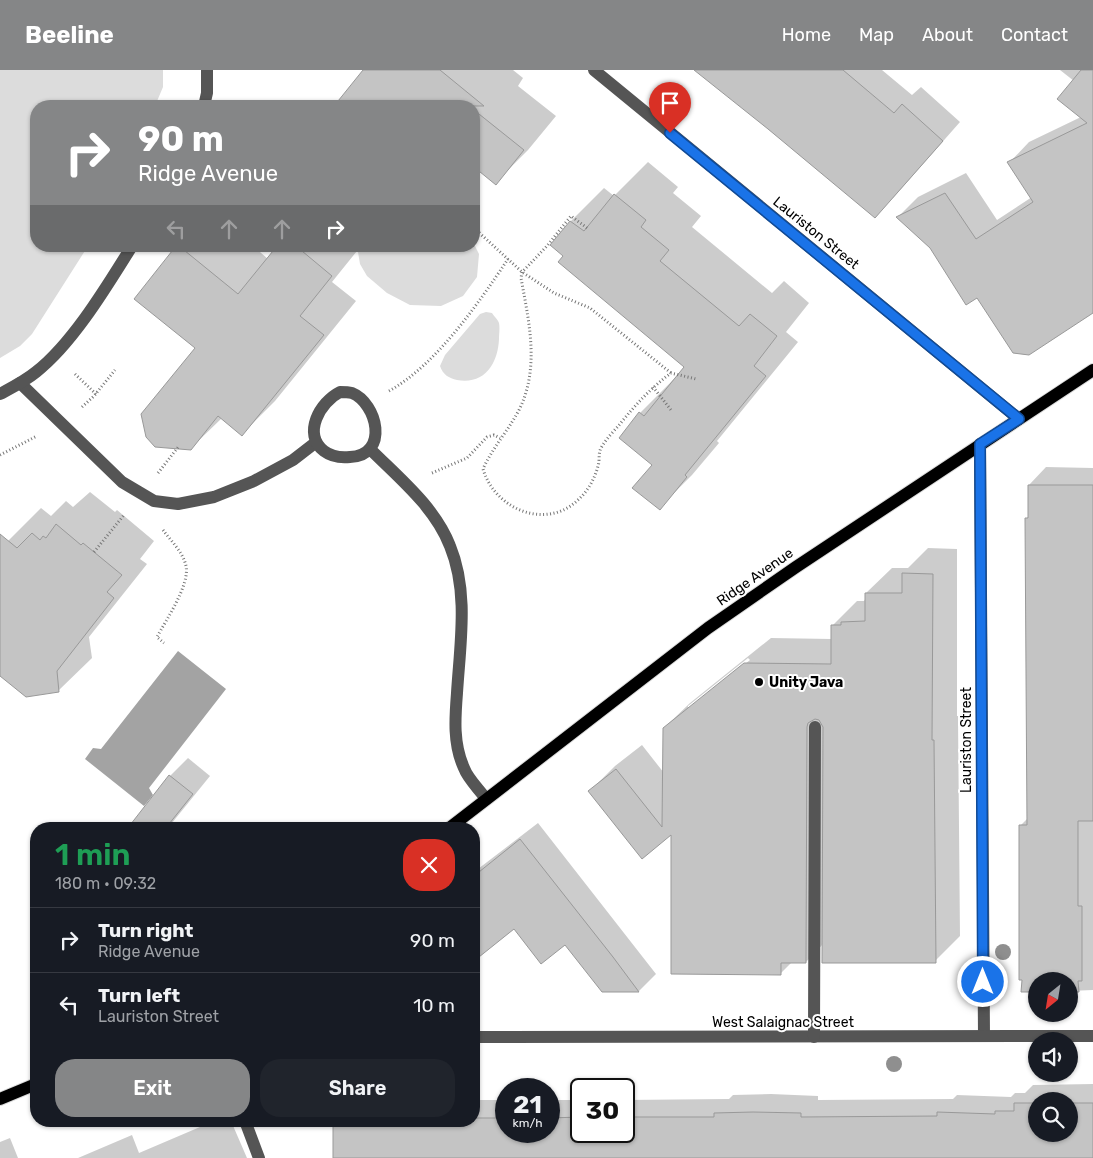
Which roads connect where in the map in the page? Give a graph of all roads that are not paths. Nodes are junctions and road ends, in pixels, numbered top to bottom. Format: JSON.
{"nodes":[{"id":1,"x":207,"y":70,"type":"edge"},
{"id":2,"x":594,"y":70,"type":"edge"},
{"id":3,"x":205,"y":100,"type":"edge"},
{"id":4,"x":128,"y":252,"type":"edge"},
{"id":5,"x":1093,"y":370,"type":"edge"},
{"id":6,"x":20,"y":383,"type":"junction"},
{"id":7,"x":0,"y":394,"type":"edge"},
{"id":8,"x":1019,"y":419,"type":"junction"},
{"id":9,"x":315,"y":443,"type":"junction"},
{"id":10,"x":980,"y":444,"type":"junction"},
{"id":11,"x":370,"y":449,"type":"junction"},
{"id":12,"x":814,"y":727,"type":"dead end"},
{"id":13,"x":486,"y":799,"type":"junction"},
{"id":14,"x":457,"y":822,"type":"edge"},
{"id":15,"x":984,"y":1036,"type":"junction"},
{"id":16,"x":1093,"y":1036,"type":"edge"},
{"id":17,"x":480,"y":1037,"type":"edge"},
{"id":18,"x":814,"y":1037,"type":"junction"},
{"id":19,"x":30,"y":1086,"type":"edge"},
{"id":20,"x":0,"y":1099,"type":"edge"},
{"id":21,"x":247,"y":1127,"type":"edge"},
{"id":22,"x":260,"y":1158,"type":"edge"}],
"edges":[{"from":1,"to":3,"type":"street"},
{"from":2,"to":8,"type":"street","name":"Lauriston Street"},
{"from":4,"to":6,"type":"street"},
{"from":5,"to":8,"type":"main road","name":"Ridge Avenue"},
{"from":6,"to":7,"type":"street"},
{"from":6,"to":9,"type":"street"},
{"from":8,"to":10,"type":"main road","name":"Ridge Avenue"},
{"from":9,"to":11,"type":"street"},
{"from":9,"to":11,"type":"street"},
{"from":10,"to":13,"type":"main road","name":"Ridge Avenue"},
{"from":10,"to":15,"type":"street","name":"Lauriston Street"},
{"from":11,"to":13,"type":"street"},
{"from":12,"to":18,"type":"street"},
{"from":13,"to":14,"type":"main road","name":"Ridge Avenue"},
{"from":15,"to":16,"type":"street","name":"West Salaignac Street"},
{"from":15,"to":18,"type":"street","name":"West Salaignac Street"},
{"from":17,"to":18,"type":"street","name":"West Salaignac Street"},
{"from":19,"to":20,"type":"main road"},
{"from":21,"to":22,"type":"street"}]}
